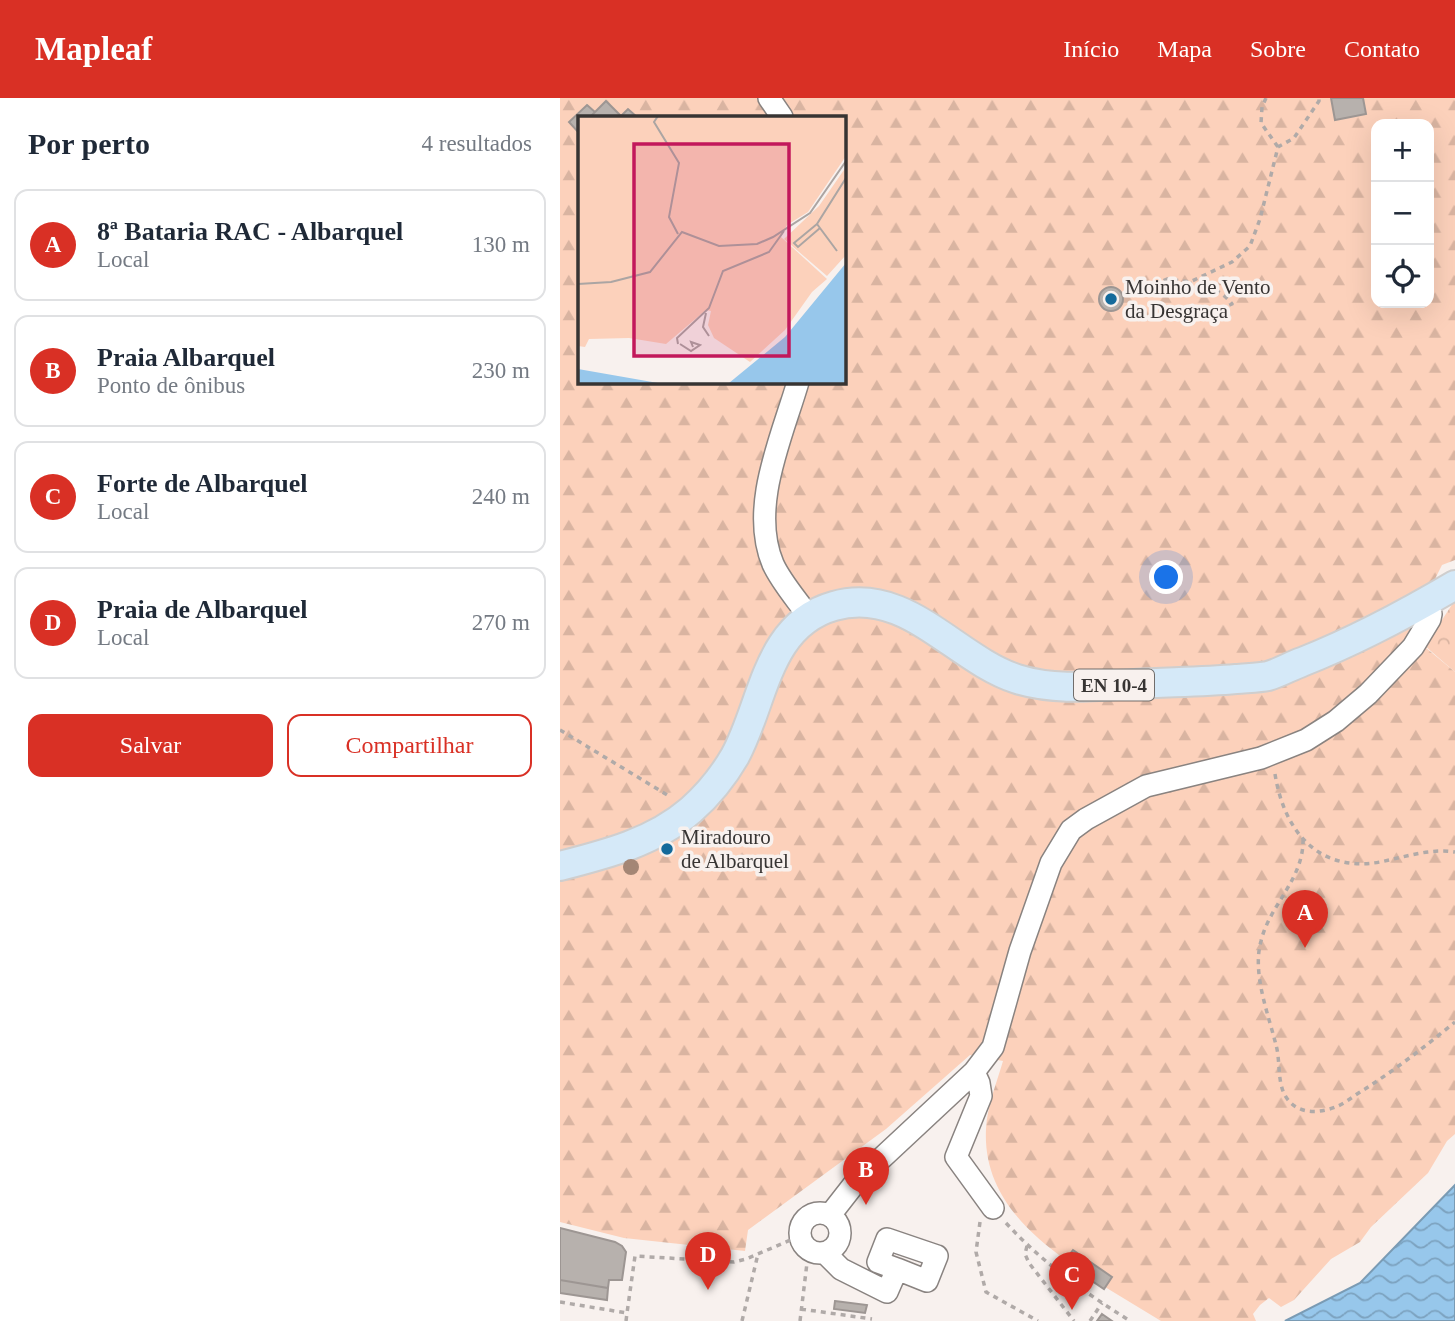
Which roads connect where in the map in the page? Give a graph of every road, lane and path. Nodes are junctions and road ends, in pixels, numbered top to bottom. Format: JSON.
{"nodes":[{"id":1,"x":769,"y":98,"type":"edge"},
{"id":2,"x":1266,"y":98,"type":"edge"},
{"id":3,"x":1319,"y":98,"type":"edge"},
{"id":4,"x":781,"y":116,"type":"edge"},
{"id":5,"x":1278,"y":147,"type":"junction"},
{"id":6,"x":1190,"y":282,"type":"junction"},
{"id":7,"x":1126,"y":293,"type":"dead end"},
{"id":8,"x":1202,"y":316,"type":"dead end"},
{"id":9,"x":798,"y":383,"type":"edge"},
{"id":10,"x":1455,"y":585,"type":"edge"},
{"id":11,"x":1426,"y":602,"type":"junction"},
{"id":12,"x":809,"y":617,"type":"junction"},
{"id":13,"x":560,"y":730,"type":"edge"},
{"id":14,"x":1272,"y":754,"type":"junction"},
{"id":15,"x":692,"y":809,"type":"junction"},
{"id":16,"x":1303,"y":839,"type":"junction"},
{"id":17,"x":1455,"y":852,"type":"edge"},
{"id":18,"x":560,"y":866,"type":"edge"},
{"id":19,"x":1455,"y":1022,"type":"edge"},
{"id":20,"x":974,"y":1072,"type":"junction"},
{"id":21,"x":995,"y":1210,"type":"junction"},
{"id":22,"x":830,"y":1215,"type":"junction"},
{"id":23,"x":800,"y":1236,"type":"junction"},
{"id":24,"x":1027,"y":1246,"type":"junction"},
{"id":25,"x":825,"y":1253,"type":"junction"},
{"id":26,"x":758,"y":1254,"type":"junction"},
{"id":27,"x":806,"y":1268,"type":"dead end"},
{"id":28,"x":897,"y":1269,"type":"dead end"},
{"id":29,"x":560,"y":1302,"type":"edge"},
{"id":30,"x":1102,"y":1303,"type":"junction"},
{"id":31,"x":801,"y":1309,"type":"junction"},
{"id":32,"x":627,"y":1313,"type":"junction"},
{"id":33,"x":873,"y":1319,"type":"dead end"},
{"id":34,"x":626,"y":1321,"type":"edge"},
{"id":35,"x":742,"y":1321,"type":"edge"},
{"id":36,"x":800,"y":1321,"type":"edge"},
{"id":37,"x":1038,"y":1321,"type":"edge"},
{"id":38,"x":1074,"y":1321,"type":"edge"},
{"id":39,"x":1090,"y":1321,"type":"edge"},
{"id":40,"x":1130,"y":1321,"type":"edge"}],
"edges":[{"from":1,"to":4,"type":"street"},
{"from":2,"to":5,"type":"path"},
{"from":3,"to":5,"type":"path"},
{"from":5,"to":6,"type":"path"},
{"from":6,"to":7,"type":"path"},
{"from":6,"to":8,"type":"path"},
{"from":9,"to":12,"type":"street"},
{"from":10,"to":11,"type":"main road","number":"EN 10-4"},
{"from":11,"to":12,"type":"main road","number":"EN 10-4"},
{"from":11,"to":14,"type":"street"},
{"from":12,"to":15,"type":"main road","number":"EN 10-4"},
{"from":13,"to":15,"type":"path"},
{"from":14,"to":16,"type":"path"},
{"from":14,"to":20,"type":"street"},
{"from":15,"to":18,"type":"main road","number":"EN 10-4"},
{"from":16,"to":17,"type":"path"},
{"from":16,"to":19,"type":"path"},
{"from":20,"to":21,"type":"street"},
{"from":20,"to":22,"type":"street"},
{"from":21,"to":24,"type":"path"},
{"from":21,"to":37,"type":"path"},
{"from":22,"to":23,"type":"street"},
{"from":22,"to":25,"type":"street"},
{"from":23,"to":25,"type":"street"},
{"from":23,"to":26,"type":"path"},
{"from":24,"to":30,"type":"path"},
{"from":24,"to":38,"type":"path"},
{"from":25,"to":28,"type":"street"},
{"from":26,"to":32,"type":"path"},
{"from":26,"to":35,"type":"path"},
{"from":27,"to":31,"type":"path"},
{"from":29,"to":32,"type":"path"},
{"from":30,"to":39,"type":"path"},
{"from":30,"to":40,"type":"path"},
{"from":31,"to":33,"type":"path"},
{"from":31,"to":36,"type":"path"},
{"from":32,"to":34,"type":"path"}]}
